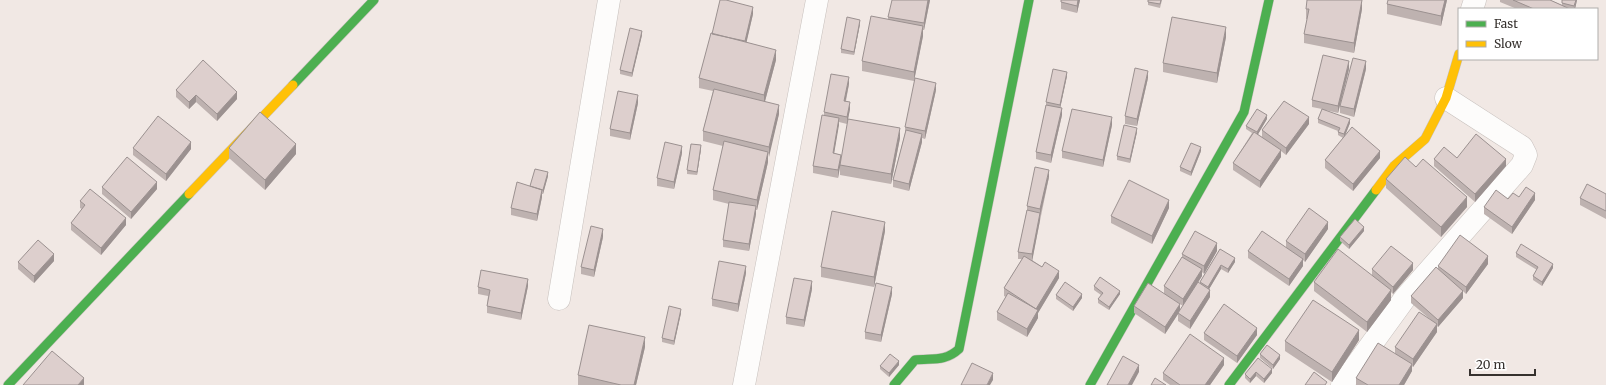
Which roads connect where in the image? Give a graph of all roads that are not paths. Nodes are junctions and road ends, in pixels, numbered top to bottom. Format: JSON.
{"nodes":[{"id":1,"x":374,"y":0,"type":"edge"},
{"id":2,"x":610,"y":0,"type":"edge"},
{"id":3,"x":818,"y":0,"type":"edge"},
{"id":4,"x":1029,"y":0,"type":"edge"},
{"id":5,"x":1269,"y":0,"type":"edge"},
{"id":6,"x":1458,"y":57,"type":"edge"},
{"id":7,"x":1446,"y":98,"type":"junction"},
{"id":8,"x":558,"y":299,"type":"dead end"},
{"id":9,"x":8,"y":385,"type":"edge"},
{"id":10,"x":744,"y":385,"type":"edge"},
{"id":11,"x":894,"y":385,"type":"edge"},
{"id":12,"x":1090,"y":385,"type":"edge"},
{"id":13,"x":1229,"y":385,"type":"edge"},
{"id":14,"x":1342,"y":385,"type":"edge"}],
"edges":[{"from":1,"to":9,"type":"street"},
{"from":2,"to":8,"type":"street"},
{"from":3,"to":10,"type":"street"},
{"from":4,"to":11,"type":"street"},
{"from":5,"to":12,"type":"street"},
{"from":6,"to":7,"type":"street"},
{"from":7,"to":13,"type":"street"},
{"from":7,"to":14,"type":"street"}]}
